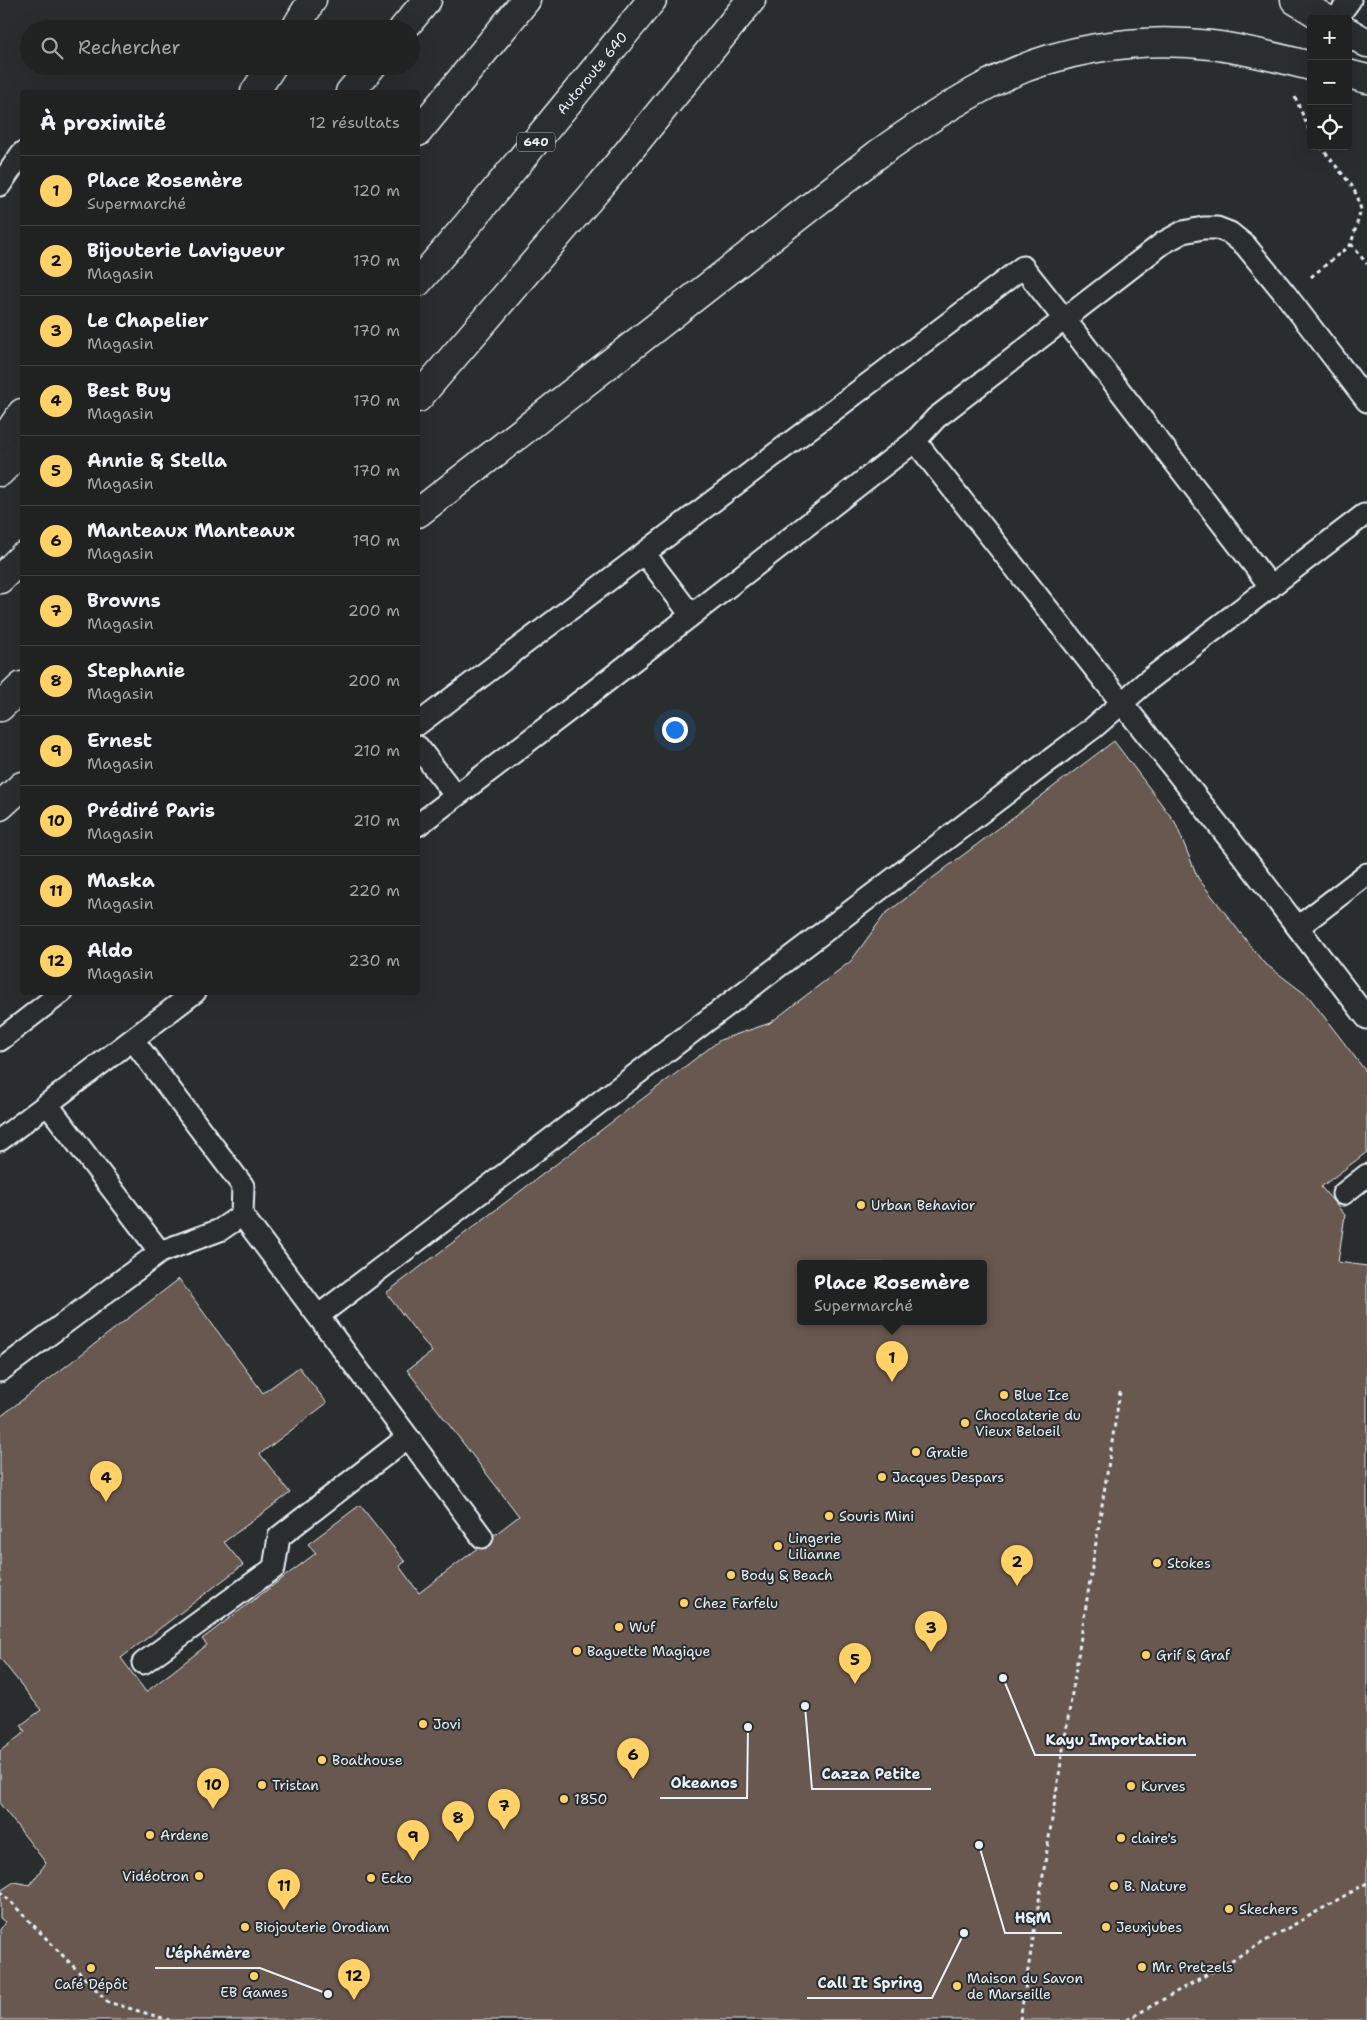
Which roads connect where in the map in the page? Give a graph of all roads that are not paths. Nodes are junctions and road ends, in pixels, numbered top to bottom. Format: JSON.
{"nodes":[{"id":1,"x":312,"y":0,"type":"edge"},
{"id":2,"x":427,"y":0,"type":"edge"},
{"id":3,"x":526,"y":0,"type":"edge"},
{"id":4,"x":652,"y":0,"type":"edge"},
{"id":5,"x":751,"y":0,"type":"edge"},
{"id":6,"x":1295,"y":0,"type":"edge"},
{"id":7,"x":1350,"y":0,"type":"edge"},
{"id":8,"x":1319,"y":15,"type":"edge"},
{"id":9,"x":1339,"y":15,"type":"edge"},
{"id":10,"x":300,"y":20,"type":"edge"},
{"id":11,"x":410,"y":20,"type":"edge"},
{"id":12,"x":1352,"y":34,"type":"edge"},
{"id":13,"x":1367,"y":43,"type":"edge"},
{"id":14,"x":1307,"y":65,"type":"edge"},
{"id":15,"x":266,"y":75,"type":"edge"},
{"id":16,"x":364,"y":75,"type":"edge"},
{"id":17,"x":1352,"y":75,"type":"edge"},
{"id":18,"x":1367,"y":79,"type":"edge"},
{"id":19,"x":256,"y":90,"type":"edge"},
{"id":20,"x":352,"y":90,"type":"edge"},
{"id":21,"x":420,"y":130,"type":"edge"},
{"id":22,"x":20,"y":156,"type":"edge"},
{"id":23,"x":0,"y":185,"type":"edge"},
{"id":24,"x":420,"y":280,"type":"edge"},
{"id":25,"x":1064,"y":318,"type":"junction"},
{"id":26,"x":420,"y":396,"type":"edge"},
{"id":27,"x":1367,"y":401,"type":"edge"},
{"id":28,"x":20,"y":416,"type":"edge"},
{"id":29,"x":914,"y":441,"type":"junction"},
{"id":30,"x":0,"y":445,"type":"edge"},
{"id":31,"x":20,"y":452,"type":"edge"},
{"id":32,"x":0,"y":472,"type":"edge"},
{"id":33,"x":420,"y":511,"type":"edge"},
{"id":34,"x":1364,"y":515,"type":"dead end"},
{"id":35,"x":644,"y":553,"type":"junction"},
{"id":36,"x":20,"y":560,"type":"edge"},
{"id":37,"x":0,"y":578,"type":"edge"},
{"id":38,"x":1271,"y":587,"type":"junction"},
{"id":39,"x":691,"y":615,"type":"junction"},
{"id":40,"x":20,"y":688,"type":"edge"},
{"id":41,"x":1122,"y":703,"type":"junction"},
{"id":42,"x":0,"y":707,"type":"edge"},
{"id":43,"x":420,"y":722,"type":"edge"},
{"id":44,"x":420,"y":750,"type":"edge"},
{"id":45,"x":20,"y":788,"type":"edge"},
{"id":46,"x":456,"y":796,"type":"junction"},
{"id":47,"x":0,"y":806,"type":"edge"},
{"id":48,"x":420,"y":823,"type":"edge"},
{"id":49,"x":1367,"y":874,"type":"edge"},
{"id":50,"x":1298,"y":927,"type":"junction"},
{"id":51,"x":58,"y":995,"type":"edge"},
{"id":52,"x":191,"y":995,"type":"edge"},
{"id":53,"x":1367,"y":1017,"type":"edge"},
{"id":54,"x":0,"y":1040,"type":"edge"},
{"id":55,"x":133,"y":1040,"type":"junction"},
{"id":56,"x":48,"y":1105,"type":"junction"},
{"id":57,"x":0,"y":1140,"type":"edge"},
{"id":58,"x":1367,"y":1175,"type":"edge"},
{"id":59,"x":1342,"y":1194,"type":"dead end"},
{"id":60,"x":242,"y":1215,"type":"junction"},
{"id":61,"x":160,"y":1252,"type":"junction"},
{"id":62,"x":318,"y":1316,"type":"junction"},
{"id":63,"x":0,"y":1371,"type":"edge"},
{"id":64,"x":408,"y":1437,"type":"junction"},
{"id":65,"x":482,"y":1537,"type":"dead end"},
{"id":66,"x":143,"y":1663,"type":"dead end"}],
"edges":[{"from":1,"to":10,"type":"main road"},
{"from":2,"to":11,"type":"main road"},
{"from":3,"to":21,"type":"main road"},
{"from":4,"to":24,"type":"main road","name":"Autoroute 640","number":"640"},
{"from":5,"to":26,"type":"main road"},
{"from":6,"to":8,"type":"main road"},
{"from":7,"to":9,"type":"lane"},
{"from":12,"to":13,"type":"main road"},
{"from":14,"to":33,"type":"main road"},
{"from":15,"to":19,"type":"main road"},
{"from":16,"to":20,"type":"main road"},
{"from":17,"to":18,"type":"main road"},
{"from":22,"to":23,"type":"lane"},
{"from":25,"to":27,"type":"lane"},
{"from":25,"to":29,"type":"lane"},
{"from":25,"to":35,"type":"lane"},
{"from":25,"to":38,"type":"lane"},
{"from":28,"to":30,"type":"main road"},
{"from":29,"to":39,"type":"lane"},
{"from":29,"to":41,"type":"lane"},
{"from":31,"to":32,"type":"main road"},
{"from":34,"to":38,"type":"lane"},
{"from":35,"to":39,"type":"lane"},
{"from":35,"to":43,"type":"lane"},
{"from":36,"to":37,"type":"main road"},
{"from":38,"to":41,"type":"lane"},
{"from":39,"to":46,"type":"lane"},
{"from":40,"to":42,"type":"main road"},
{"from":41,"to":50,"type":"lane"},
{"from":41,"to":62,"type":"lane"},
{"from":44,"to":46,"type":"lane"},
{"from":45,"to":47,"type":"main road"},
{"from":46,"to":48,"type":"lane"},
{"from":49,"to":50,"type":"lane"},
{"from":50,"to":53,"type":"lane"},
{"from":51,"to":54,"type":"lane"},
{"from":52,"to":55,"type":"lane"},
{"from":55,"to":56,"type":"lane"},
{"from":55,"to":60,"type":"lane"},
{"from":56,"to":57,"type":"lane"},
{"from":56,"to":61,"type":"lane"},
{"from":58,"to":59,"type":"lane"},
{"from":60,"to":61,"type":"lane"},
{"from":60,"to":62,"type":"lane"},
{"from":61,"to":63,"type":"lane"},
{"from":62,"to":64,"type":"lane"},
{"from":64,"to":65,"type":"lane"},
{"from":64,"to":66,"type":"lane"}]}
